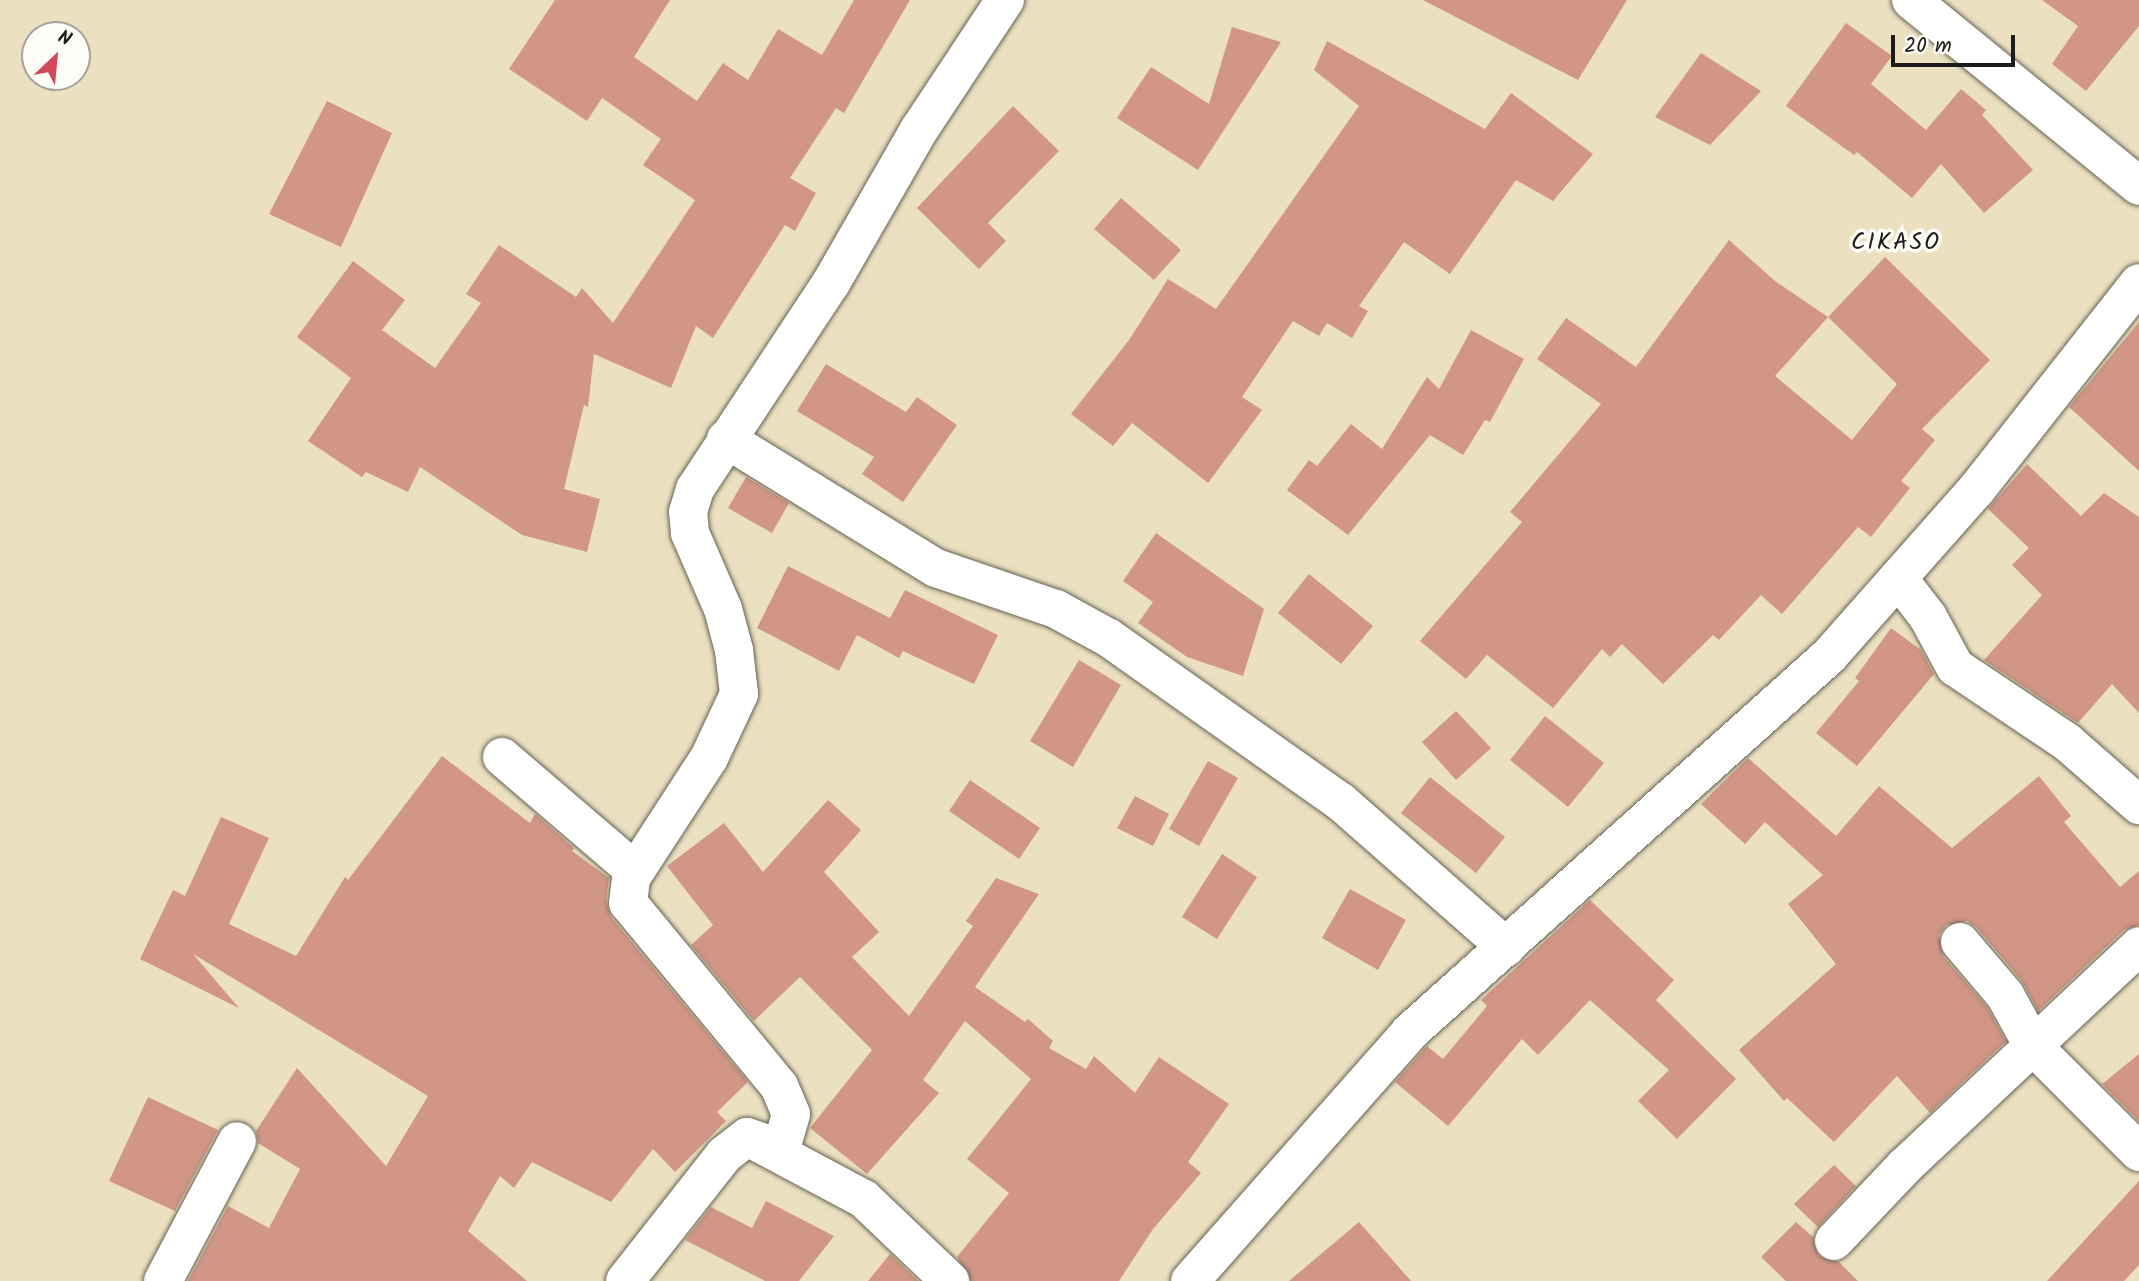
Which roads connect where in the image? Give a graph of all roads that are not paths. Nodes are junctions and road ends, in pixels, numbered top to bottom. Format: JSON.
{"nodes":[{"id":1,"x":1005,"y":0,"type":"edge"},
{"id":2,"x":1911,"y":0,"type":"edge"},
{"id":3,"x":2139,"y":186,"type":"edge"},
{"id":4,"x":2139,"y":282,"type":"edge"},
{"id":5,"x":726,"y":439,"type":"junction"},
{"id":6,"x":1898,"y":578,"type":"junction"},
{"id":7,"x":502,"y":757,"type":"dead end"},
{"id":8,"x":2139,"y":806,"type":"edge"},
{"id":9,"x":635,"y":871,"type":"junction"},
{"id":10,"x":1960,"y":942,"type":"dead end"},
{"id":11,"x":2139,"y":946,"type":"edge"},
{"id":12,"x":1506,"y":947,"type":"junction"},
{"id":13,"x":2033,"y":1046,"type":"junction"},
{"id":14,"x":747,"y":1137,"type":"junction"},
{"id":15,"x":237,"y":1141,"type":"dead end"},
{"id":16,"x":2139,"y":1153,"type":"edge"},
{"id":17,"x":1834,"y":1241,"type":"dead end"},
{"id":18,"x":163,"y":1281,"type":"edge"},
{"id":19,"x":625,"y":1281,"type":"edge"},
{"id":20,"x":950,"y":1281,"type":"edge"},
{"id":21,"x":1190,"y":1281,"type":"edge"}],
"edges":[{"from":1,"to":5,"type":"street"},
{"from":2,"to":3,"type":"street"},
{"from":4,"to":6,"type":"street"},
{"from":5,"to":9,"type":"street"},
{"from":5,"to":12,"type":"street"},
{"from":6,"to":8,"type":"street"},
{"from":6,"to":12,"type":"street"},
{"from":7,"to":9,"type":"street"},
{"from":9,"to":14,"type":"street"},
{"from":10,"to":13,"type":"street"},
{"from":11,"to":13,"type":"street"},
{"from":12,"to":21,"type":"street"},
{"from":13,"to":16,"type":"street"},
{"from":13,"to":17,"type":"street"},
{"from":14,"to":19,"type":"street"},
{"from":14,"to":20,"type":"street"},
{"from":15,"to":18,"type":"street"}]}
